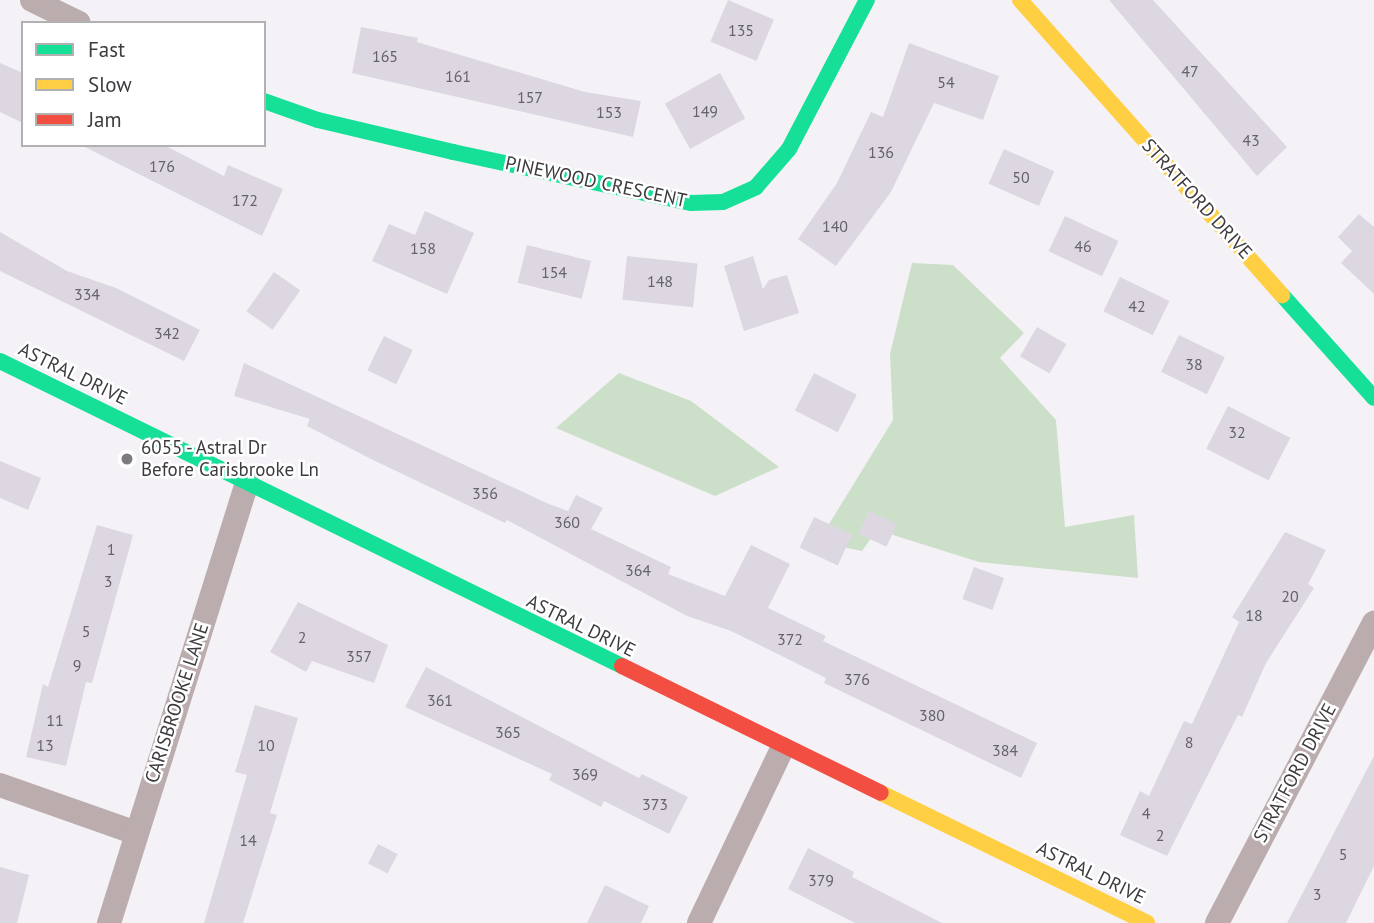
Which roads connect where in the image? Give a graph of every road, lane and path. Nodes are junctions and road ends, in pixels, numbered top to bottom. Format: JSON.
{"nodes":[{"id":1,"x":32,"y":0,"type":"edge"},
{"id":2,"x":867,"y":0,"type":"edge"},
{"id":3,"x":1020,"y":0,"type":"edge"},
{"id":4,"x":75,"y":21,"type":"edge"},
{"id":5,"x":266,"y":102,"type":"edge"},
{"id":6,"x":0,"y":361,"type":"edge"},
{"id":7,"x":1374,"y":398,"type":"edge"},
{"id":8,"x":247,"y":483,"type":"junction"},
{"id":9,"x":1374,"y":623,"type":"edge"},
{"id":10,"x":782,"y":749,"type":"junction"},
{"id":11,"x":0,"y":785,"type":"edge"},
{"id":12,"x":136,"y":833,"type":"junction"},
{"id":13,"x":109,"y":923,"type":"edge"},
{"id":14,"x":699,"y":923,"type":"edge"},
{"id":15,"x":1147,"y":923,"type":"edge"},
{"id":16,"x":1217,"y":923,"type":"edge"}],
"edges":[{"from":1,"to":4,"type":"street"},
{"from":2,"to":5,"type":"street","name":"PINEWOOD CRESCENT"},
{"from":3,"to":7,"type":"street","name":"STRATFORD DRIVE"},
{"from":6,"to":8,"type":"street","name":"ASTRAL DRIVE"},
{"from":8,"to":10,"type":"street","name":"ASTRAL DRIVE"},
{"from":8,"to":12,"type":"street","name":"CARISBROOKE LANE"},
{"from":9,"to":16,"type":"street","name":"STRATFORD DRIVE"},
{"from":10,"to":14,"type":"street"},
{"from":10,"to":15,"type":"street","name":"ASTRAL DRIVE"},
{"from":11,"to":12,"type":"street"},
{"from":12,"to":13,"type":"street","name":"CARISBROOKE LANE"}]}
